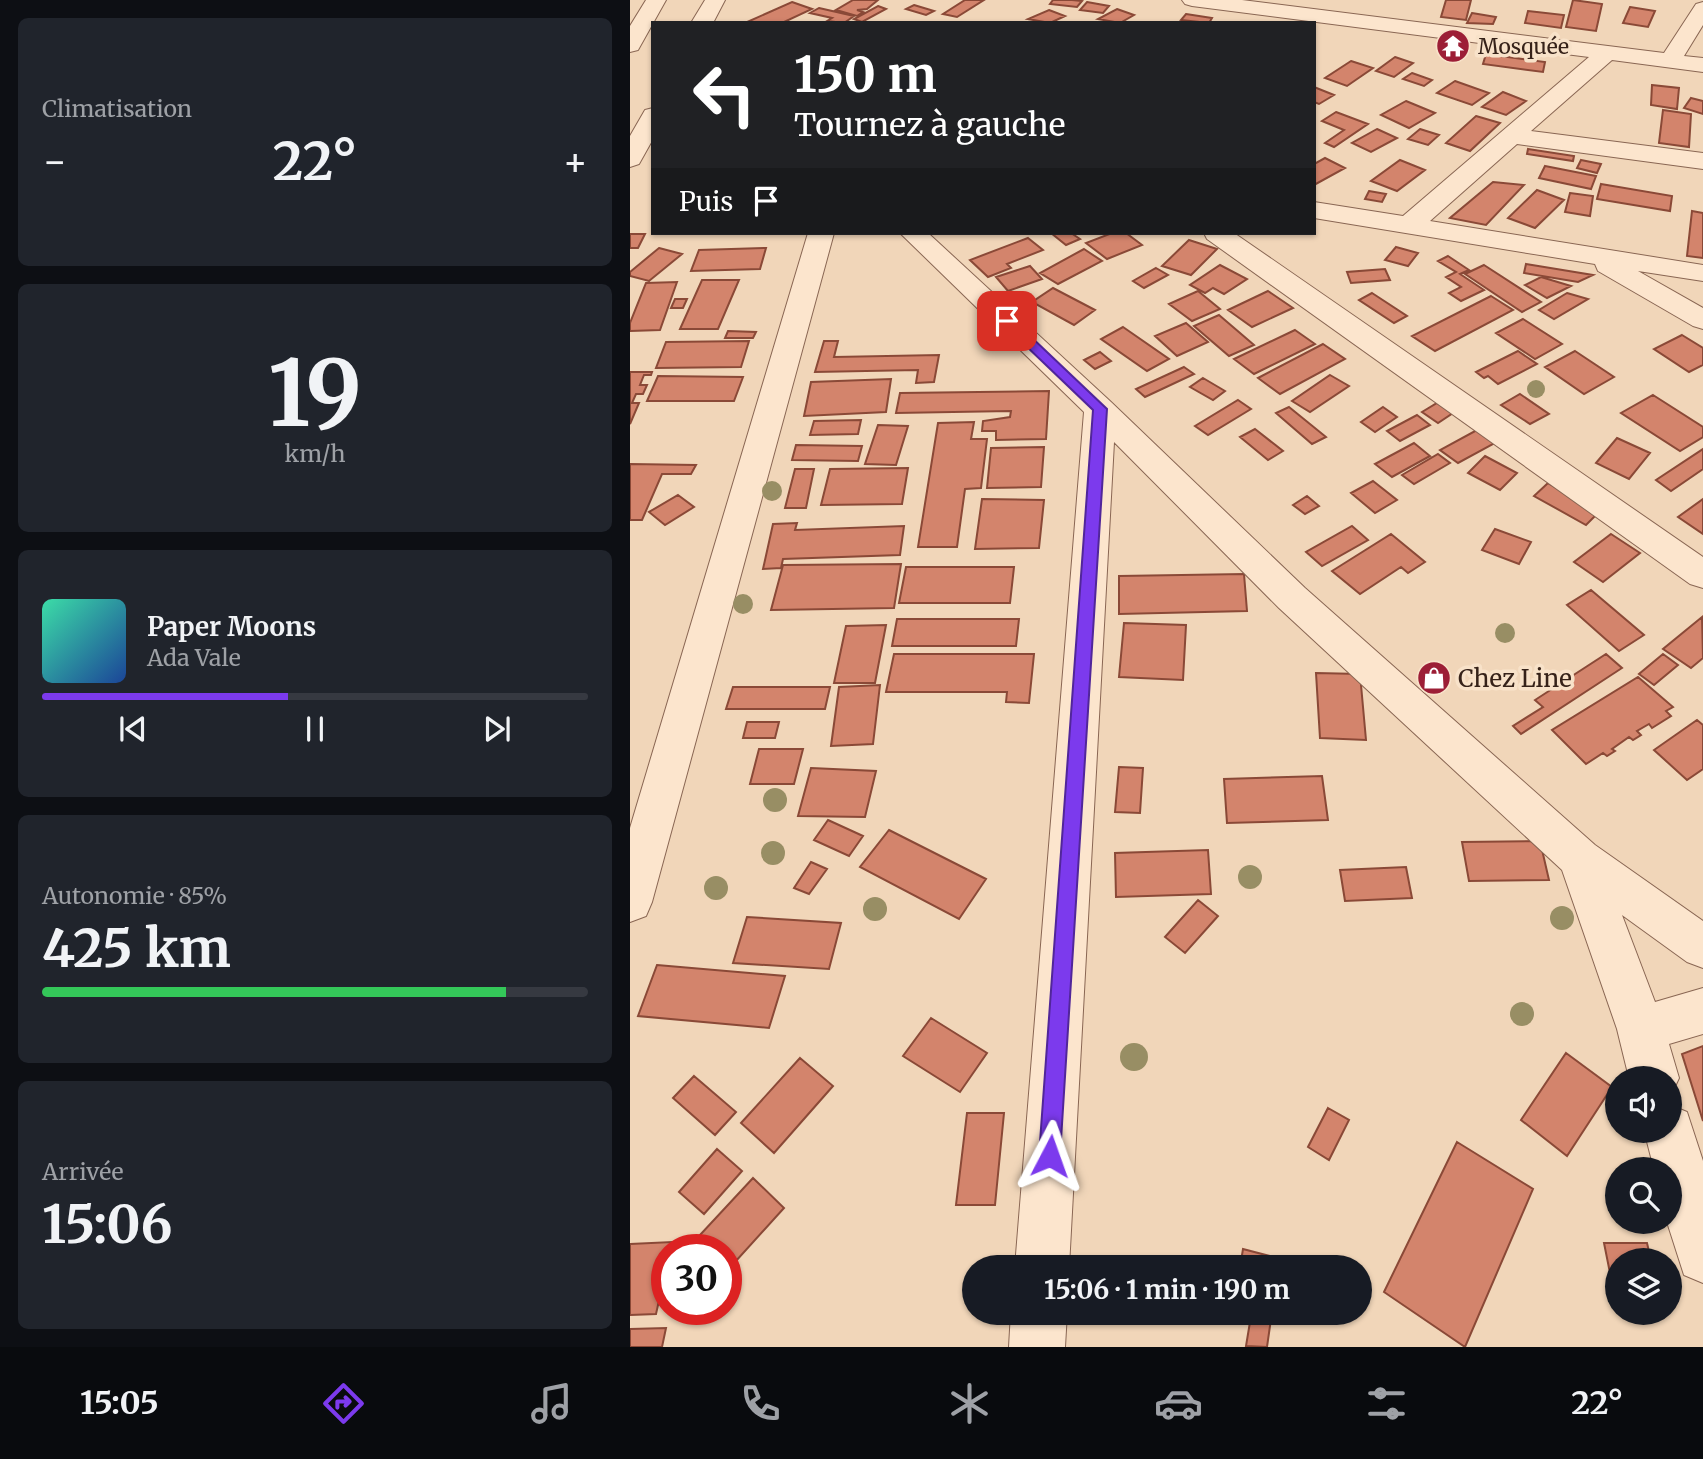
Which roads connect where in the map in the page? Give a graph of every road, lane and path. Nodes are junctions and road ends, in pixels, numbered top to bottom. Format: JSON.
{"nodes":[{"id":1,"x":656,"y":0,"type":"edge"},
{"id":2,"x":715,"y":0,"type":"edge"},
{"id":3,"x":1192,"y":0,"type":"edge"},
{"id":4,"x":1703,"y":8,"type":"edge"},
{"id":5,"x":703,"y":21,"type":"edge"},
{"id":6,"x":630,"y":45,"type":"edge"},
{"id":7,"x":1607,"y":53,"type":"junction"},
{"id":8,"x":1670,"y":61,"type":"junction"},
{"id":9,"x":1703,"y":65,"type":"edge"},
{"id":10,"x":651,"y":120,"type":"edge"},
{"id":11,"x":1512,"y":136,"type":"junction"},
{"id":12,"x":630,"y":159,"type":"edge"},
{"id":13,"x":1703,"y":161,"type":"edge"},
{"id":14,"x":1316,"y":210,"type":"edge"},
{"id":15,"x":1410,"y":224,"type":"junction"},
{"id":16,"x":820,"y":235,"type":"edge"},
{"id":17,"x":916,"y":235,"type":"edge"},
{"id":18,"x":1220,"y":235,"type":"edge"},
{"id":19,"x":1588,"y":254,"type":"junction"},
{"id":20,"x":1703,"y":272,"type":"edge"},
{"id":21,"x":1703,"y":320,"type":"edge"},
{"id":22,"x":1100,"y":409,"type":"junction"},
{"id":23,"x":1703,"y":575,"type":"edge"},
{"id":24,"x":1580,"y":859,"type":"junction"},
{"id":25,"x":630,"y":902,"type":"edge"},
{"id":26,"x":1703,"y":947,"type":"edge"},
{"id":27,"x":1703,"y":1011,"type":"edge"},
{"id":28,"x":1641,"y":1029,"type":"junction"},
{"id":29,"x":1651,"y":1066,"type":"edge"},
{"id":30,"x":1673,"y":1143,"type":"edge"},
{"id":31,"x":1043,"y":1255,"type":"edge"},
{"id":32,"x":1703,"y":1256,"type":"edge"},
{"id":33,"x":1038,"y":1325,"type":"edge"},
{"id":34,"x":1037,"y":1347,"type":"edge"}],
"edges":[{"from":1,"to":6,"type":"street"},
{"from":2,"to":5,"type":"street"},
{"from":3,"to":7,"type":"street"},
{"from":4,"to":8,"type":"street"},
{"from":7,"to":8,"type":"street"},
{"from":7,"to":11,"type":"street"},
{"from":8,"to":9,"type":"street"},
{"from":10,"to":12,"type":"street"},
{"from":11,"to":13,"type":"street"},
{"from":11,"to":15,"type":"street"},
{"from":14,"to":15,"type":"street"},
{"from":15,"to":19,"type":"street"},
{"from":16,"to":25,"type":"street"},
{"from":17,"to":22,"type":"street"},
{"from":18,"to":23,"type":"street"},
{"from":19,"to":20,"type":"street"},
{"from":19,"to":21,"type":"street"},
{"from":22,"to":24,"type":"street"},
{"from":22,"to":31,"type":"street"},
{"from":24,"to":26,"type":"street"},
{"from":24,"to":28,"type":"street"},
{"from":27,"to":28,"type":"street"},
{"from":28,"to":29,"type":"street"},
{"from":30,"to":32,"type":"street"},
{"from":33,"to":34,"type":"street"}]}
